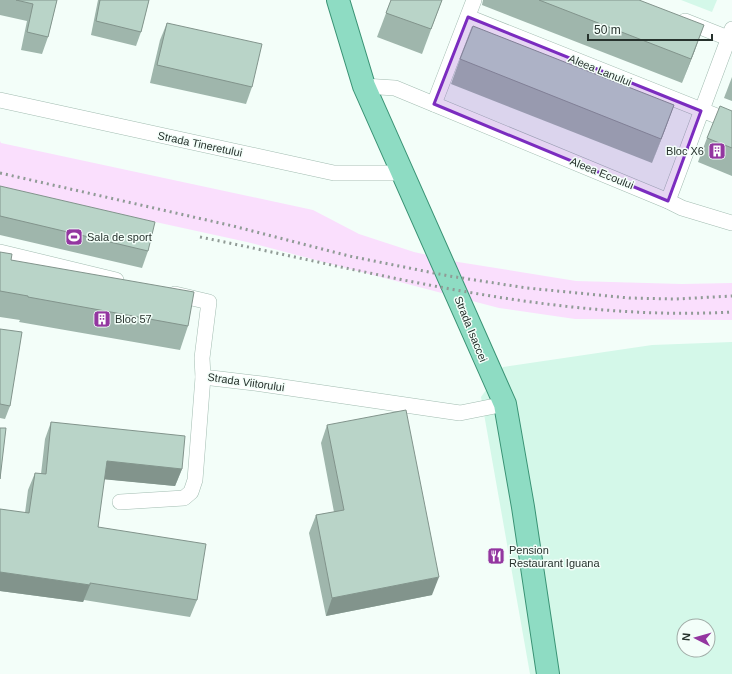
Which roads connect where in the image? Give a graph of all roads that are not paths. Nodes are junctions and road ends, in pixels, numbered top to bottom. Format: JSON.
{"nodes":[{"id":1,"x":338,"y":0,"type":"edge"},
{"id":2,"x":474,"y":0,"type":"edge"},
{"id":3,"x":669,"y":14,"type":"edge"},
{"id":4,"x":468,"y":17,"type":"junction"},
{"id":5,"x":730,"y":33,"type":"edge"},
{"id":6,"x":364,"y":86,"type":"junction"},
{"id":7,"x":0,"y":100,"type":"edge"},
{"id":8,"x":434,"y":104,"type":"junction"},
{"id":9,"x":701,"y":111,"type":"junction"},
{"id":10,"x":732,"y":122,"type":"edge"},
{"id":11,"x":401,"y":173,"type":"junction"},
{"id":12,"x":668,"y":201,"type":"junction"},
{"id":13,"x":732,"y":223,"type":"edge"},
{"id":14,"x":0,"y":252,"type":"edge"},
{"id":15,"x":132,"y":283,"type":"edge"},
{"id":16,"x":163,"y":291,"type":"edge"},
{"id":17,"x":203,"y":377,"type":"junction"},
{"id":18,"x":505,"y":404,"type":"junction"},
{"id":19,"x":120,"y":502,"type":"dead end"},
{"id":20,"x":548,"y":674,"type":"edge"}],
"edges":[{"from":1,"to":6,"type":"main road","name":"Strada Isaccei"},
{"from":2,"to":4,"type":"street"},
{"from":3,"to":5,"type":"street"},
{"from":4,"to":8,"type":"street"},
{"from":4,"to":9,"type":"street","name":"Aleea Lanului"},
{"from":5,"to":9,"type":"street"},
{"from":6,"to":8,"type":"street","name":"Aleea Ecoului"},
{"from":6,"to":11,"type":"main road","name":"Strada Isaccei"},
{"from":7,"to":11,"type":"street","name":"Strada Tineretului"},
{"from":8,"to":12,"type":"street","name":"Aleea Ecoului"},
{"from":9,"to":10,"type":"street","name":"Aleea Lanului"},
{"from":9,"to":12,"type":"street"},
{"from":11,"to":18,"type":"main road","name":"Strada Isaccei"},
{"from":12,"to":13,"type":"street","name":"Aleea Ecoului"},
{"from":14,"to":15,"type":"street"},
{"from":16,"to":17,"type":"street","name":"Strada Viitorului"},
{"from":17,"to":18,"type":"street","name":"Strada Viitorului"},
{"from":17,"to":19,"type":"street"},
{"from":18,"to":20,"type":"main road","name":"Strada Isaccei"}]}
